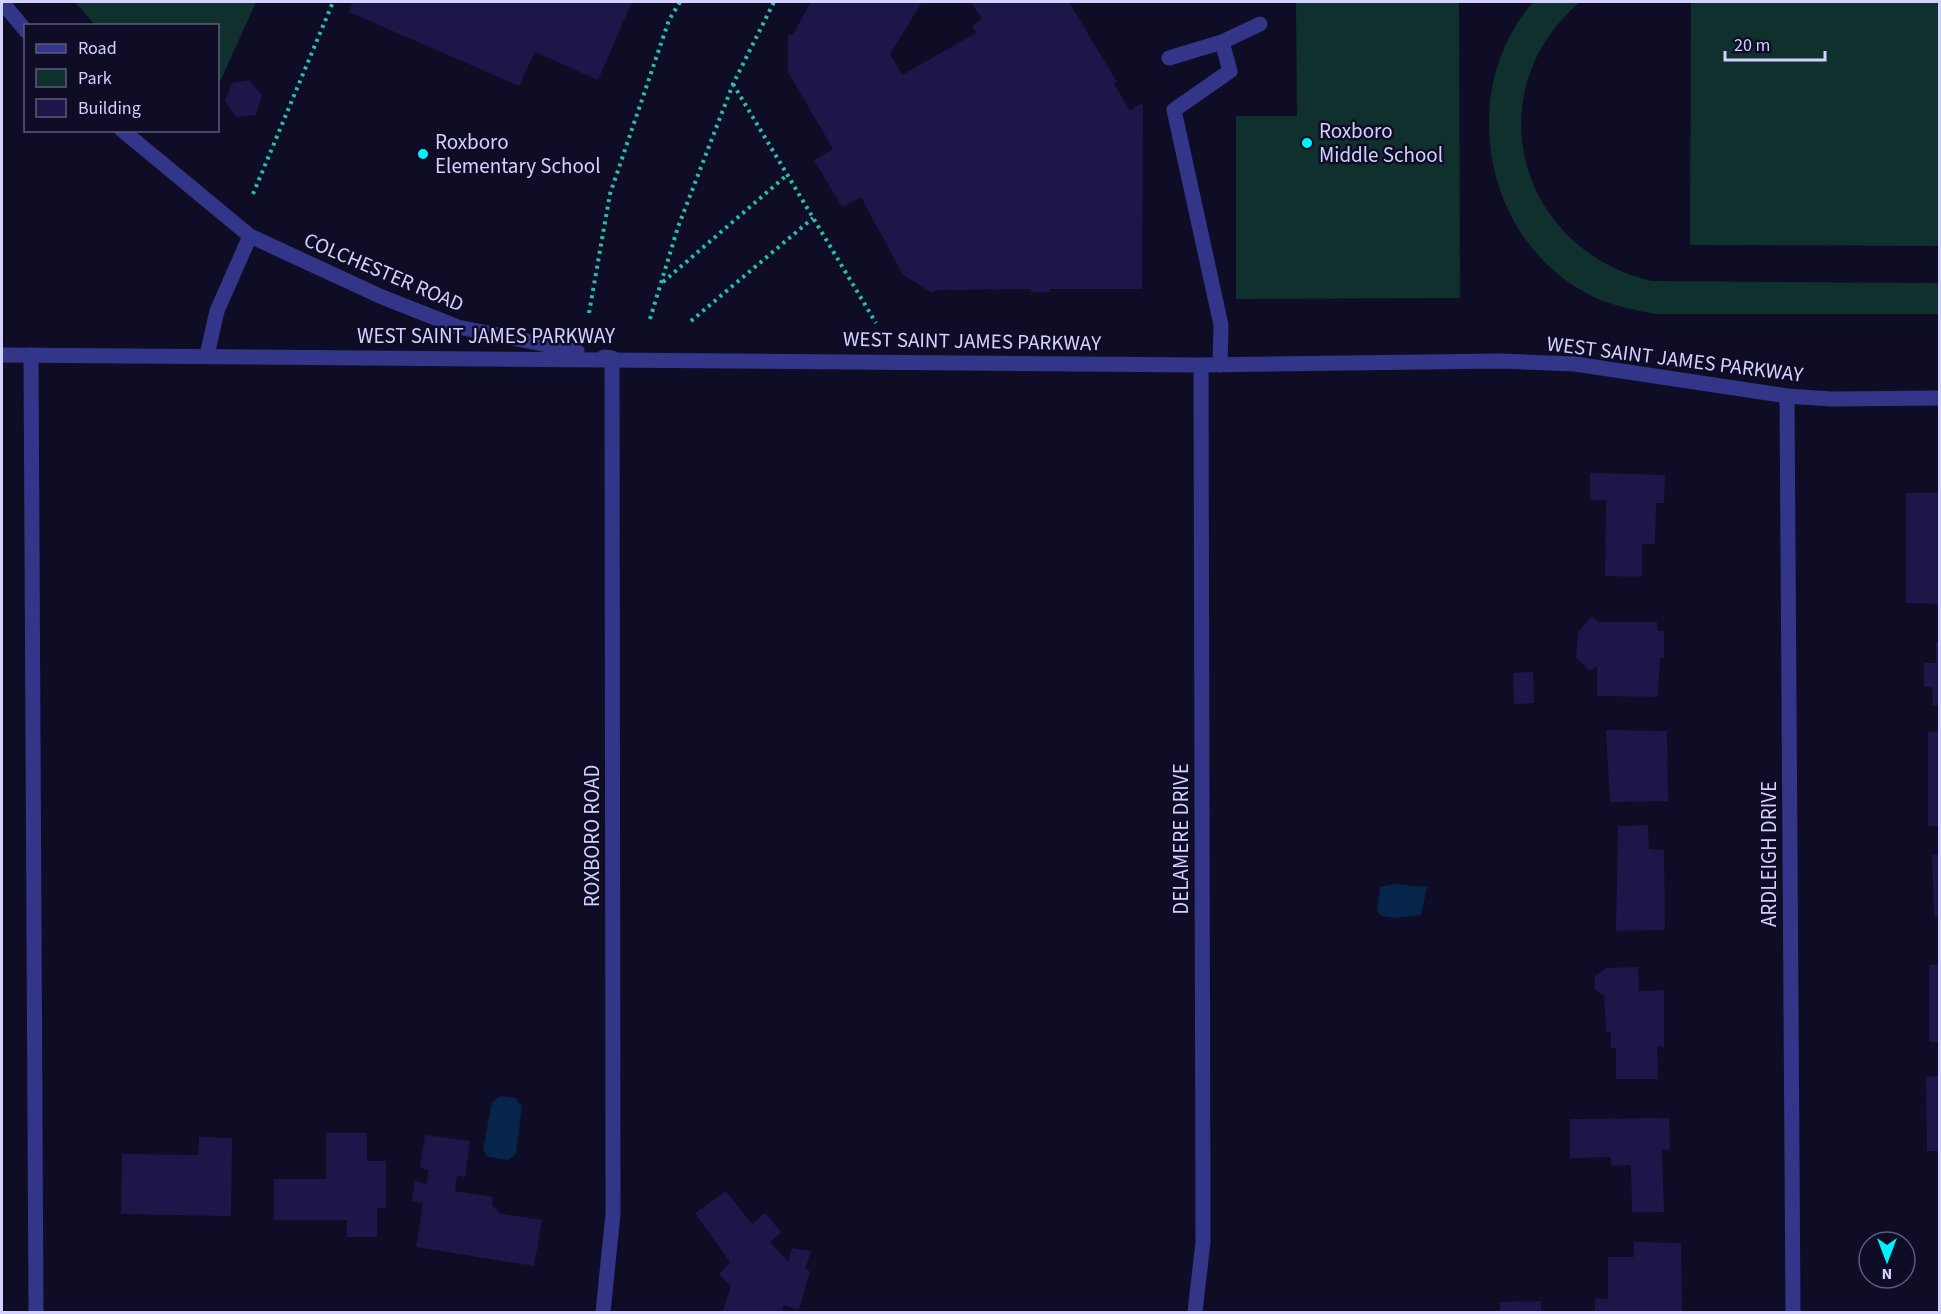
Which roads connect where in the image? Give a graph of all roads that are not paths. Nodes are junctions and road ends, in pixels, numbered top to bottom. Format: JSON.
{"nodes":[{"id":1,"x":2,"y":2,"type":"edge"},
{"id":2,"x":1260,"y":24,"type":"dead end"},
{"id":3,"x":24,"y":29,"type":"edge"},
{"id":4,"x":1222,"y":42,"type":"junction"},
{"id":5,"x":1169,"y":58,"type":"dead end"},
{"id":6,"x":124,"y":132,"type":"edge"},
{"id":7,"x":250,"y":236,"type":"junction"},
{"id":8,"x":2,"y":355,"type":"edge"},
{"id":9,"x":31,"y":356,"type":"junction"},
{"id":10,"x":207,"y":356,"type":"junction"},
{"id":11,"x":612,"y":358,"type":"junction"},
{"id":12,"x":1201,"y":365,"type":"junction"},
{"id":13,"x":1220,"y":365,"type":"junction"},
{"id":14,"x":1787,"y":396,"type":"junction"},
{"id":15,"x":1940,"y":398,"type":"edge"},
{"id":16,"x":36,"y":1312,"type":"edge"},
{"id":17,"x":603,"y":1312,"type":"edge"},
{"id":18,"x":1196,"y":1312,"type":"edge"},
{"id":19,"x":1793,"y":1312,"type":"edge"}],
"edges":[{"from":1,"to":3,"type":"street"},
{"from":2,"to":4,"type":"street"},
{"from":4,"to":5,"type":"street"},
{"from":4,"to":13,"type":"street"},
{"from":6,"to":7,"type":"street","name":"COLCHESTER ROAD"},
{"from":7,"to":10,"type":"street"},
{"from":7,"to":11,"type":"street","name":"COLCHESTER ROAD"},
{"from":8,"to":9,"type":"street","name":"WEST SAINT JAMES PARKWAY"},
{"from":9,"to":10,"type":"street","name":"WEST SAINT JAMES PARKWAY"},
{"from":9,"to":16,"type":"street"},
{"from":10,"to":11,"type":"street","name":"WEST SAINT JAMES PARKWAY"},
{"from":11,"to":12,"type":"street","name":"WEST SAINT JAMES PARKWAY"},
{"from":11,"to":17,"type":"street","name":"ROXBORO ROAD"},
{"from":12,"to":13,"type":"street","name":"WEST SAINT JAMES PARKWAY"},
{"from":12,"to":18,"type":"street","name":"DELAMERE DRIVE"},
{"from":13,"to":14,"type":"street","name":"WEST SAINT JAMES PARKWAY"},
{"from":14,"to":15,"type":"street","name":"WEST SAINT JAMES PARKWAY"},
{"from":14,"to":19,"type":"street","name":"ARDLEIGH DRIVE"}]}
